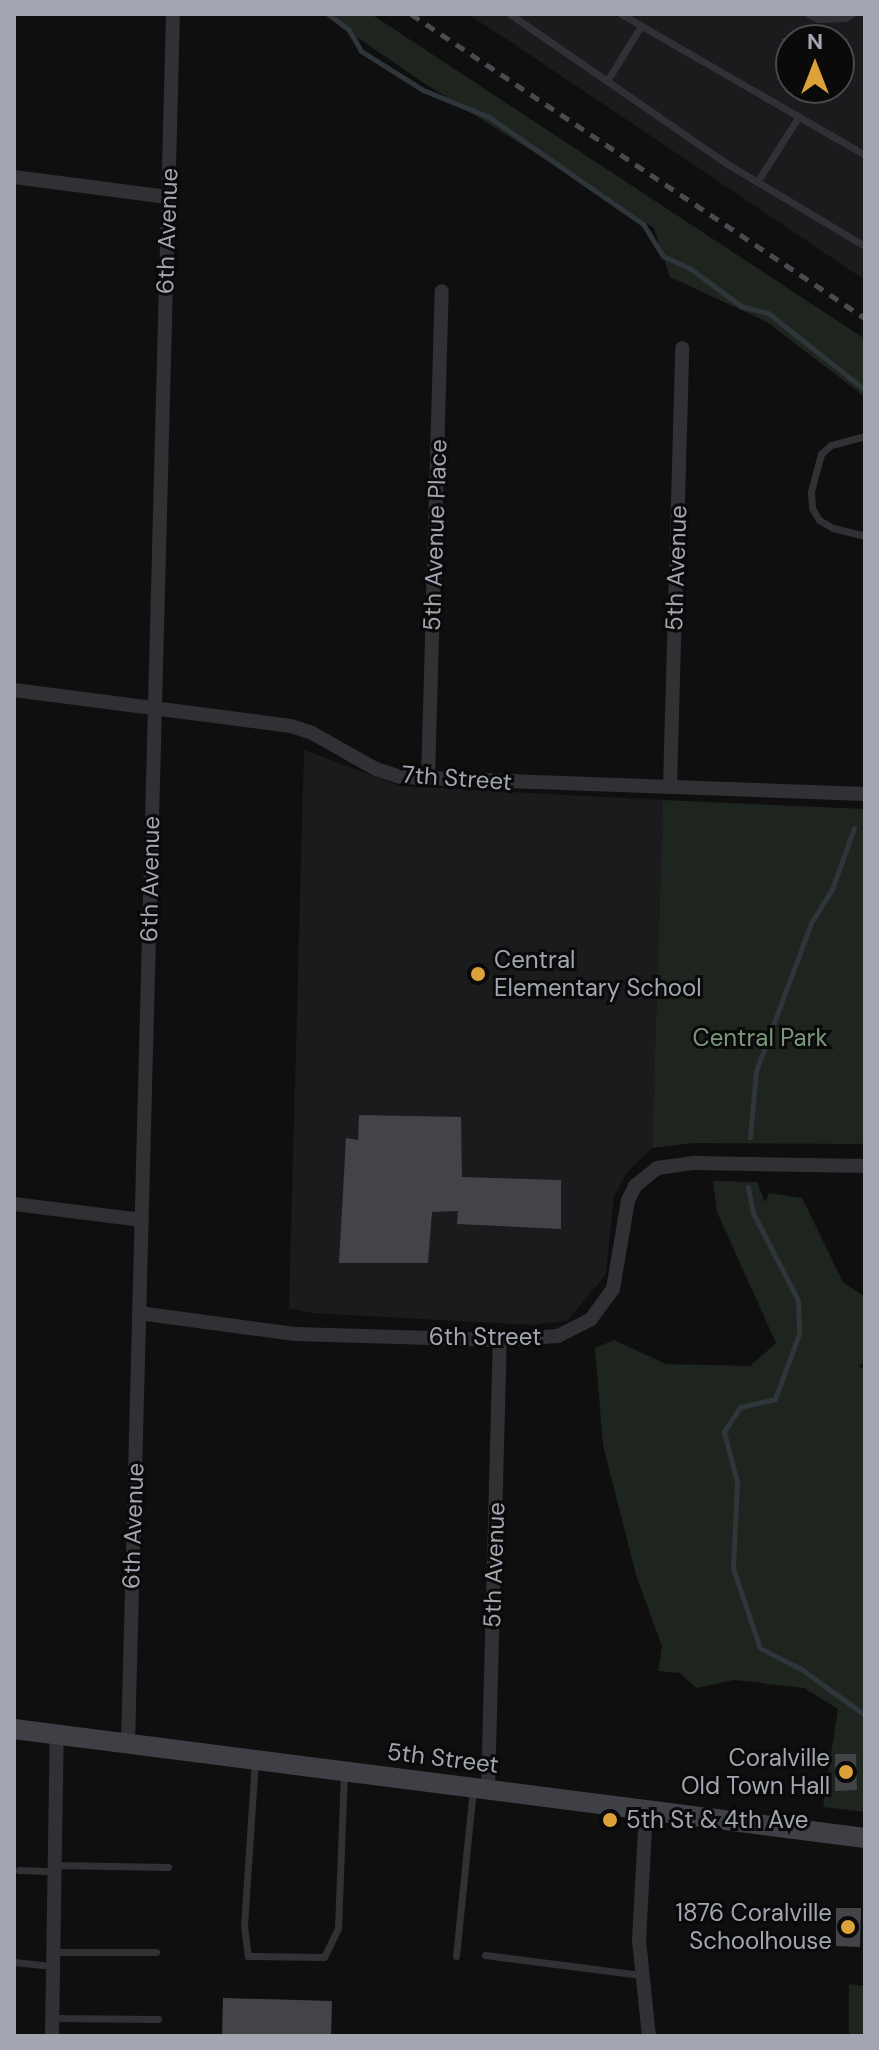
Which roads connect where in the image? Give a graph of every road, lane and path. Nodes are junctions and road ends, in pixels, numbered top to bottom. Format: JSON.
{"nodes":[{"id":1,"x":173,"y":14,"type":"edge"},
{"id":2,"x":510,"y":14,"type":"edge"},
{"id":3,"x":621,"y":14,"type":"edge"},
{"id":4,"x":808,"y":14,"type":"edge"},
{"id":5,"x":852,"y":14,"type":"edge"},
{"id":6,"x":641,"y":26,"type":"junction"},
{"id":7,"x":607,"y":81,"type":"junction"},
{"id":8,"x":799,"y":116,"type":"junction"},
{"id":9,"x":865,"y":155,"type":"edge"},
{"id":10,"x":14,"y":177,"type":"edge"},
{"id":11,"x":757,"y":182,"type":"junction"},
{"id":12,"x":168,"y":197,"type":"junction"},
{"id":13,"x":865,"y":246,"type":"edge"},
{"id":14,"x":442,"y":291,"type":"dead end"},
{"id":15,"x":682,"y":348,"type":"dead end"},
{"id":16,"x":865,"y":436,"type":"edge"},
{"id":17,"x":865,"y":536,"type":"edge"},
{"id":18,"x":14,"y":690,"type":"edge"},
{"id":19,"x":155,"y":708,"type":"junction"},
{"id":20,"x":428,"y":780,"type":"junction"},
{"id":21,"x":670,"y":787,"type":"junction"},
{"id":22,"x":865,"y":794,"type":"edge"},
{"id":23,"x":865,"y":1166,"type":"edge"},
{"id":24,"x":14,"y":1204,"type":"edge"},
{"id":25,"x":142,"y":1220,"type":"junction"},
{"id":26,"x":139,"y":1313,"type":"junction"},
{"id":27,"x":500,"y":1340,"type":"junction"},
{"id":28,"x":14,"y":1729,"type":"edge"},
{"id":29,"x":57,"y":1734,"type":"junction"},
{"id":30,"x":128,"y":1743,"type":"junction"},
{"id":31,"x":255,"y":1760,"type":"junction"},
{"id":32,"x":344,"y":1771,"type":"junction"},
{"id":33,"x":481,"y":1789,"type":"junction"},
{"id":34,"x":646,"y":1811,"type":"junction"},
{"id":35,"x":865,"y":1838,"type":"edge"},
{"id":36,"x":168,"y":1867,"type":"dead end"},
{"id":37,"x":55,"y":1868,"type":"junction"},
{"id":38,"x":19,"y":1870,"type":"dead end"},
{"id":39,"x":156,"y":1952,"type":"dead end"},
{"id":40,"x":485,"y":1955,"type":"dead end"},
{"id":41,"x":456,"y":1956,"type":"dead end"},
{"id":42,"x":52,"y":1959,"type":"junction"},
{"id":43,"x":14,"y":1962,"type":"edge"},
{"id":44,"x":643,"y":1975,"type":"junction"},
{"id":45,"x":52,"y":2018,"type":"junction"},
{"id":46,"x":158,"y":2019,"type":"dead end"},
{"id":47,"x":52,"y":2036,"type":"edge"},
{"id":48,"x":649,"y":2036,"type":"edge"}],
"edges":[{"from":1,"to":12,"type":"street","name":"6th Avenue"},
{"from":2,"to":7,"type":"lane"},
{"from":3,"to":6,"type":"lane"},
{"from":4,"to":5,"type":"lane"},
{"from":6,"to":7,"type":"lane"},
{"from":6,"to":8,"type":"lane"},
{"from":7,"to":11,"type":"lane"},
{"from":8,"to":9,"type":"lane"},
{"from":8,"to":11,"type":"lane"},
{"from":10,"to":12,"type":"street"},
{"from":11,"to":13,"type":"lane"},
{"from":12,"to":19,"type":"street","name":"6th Avenue"},
{"from":14,"to":20,"type":"street","name":"5th Avenue Place"},
{"from":15,"to":21,"type":"street","name":"5th Avenue"},
{"from":16,"to":17,"type":"lane"},
{"from":18,"to":19,"type":"street","name":"7th Street"},
{"from":19,"to":20,"type":"street","name":"7th Street"},
{"from":19,"to":25,"type":"street","name":"6th Avenue"},
{"from":20,"to":21,"type":"street","name":"7th Street"},
{"from":21,"to":22,"type":"street","name":"7th Street"},
{"from":23,"to":27,"type":"street","name":"6th Street"},
{"from":24,"to":25,"type":"street"},
{"from":25,"to":26,"type":"street","name":"6th Avenue"},
{"from":26,"to":27,"type":"street","name":"6th Street"},
{"from":26,"to":30,"type":"street","name":"6th Avenue"},
{"from":27,"to":33,"type":"street","name":"5th Avenue"},
{"from":28,"to":29,"type":"street","name":"5th Street"},
{"from":29,"to":30,"type":"street","name":"5th Street"},
{"from":29,"to":37,"type":"street"},
{"from":30,"to":31,"type":"street","name":"5th Street"},
{"from":31,"to":32,"type":"street","name":"5th Street"},
{"from":31,"to":32,"type":"lane"},
{"from":32,"to":33,"type":"street","name":"5th Street"},
{"from":33,"to":34,"type":"street","name":"5th Street"},
{"from":33,"to":41,"type":"lane"},
{"from":34,"to":35,"type":"street","name":"5th Street"},
{"from":34,"to":44,"type":"street"},
{"from":36,"to":37,"type":"lane"},
{"from":37,"to":38,"type":"lane"},
{"from":37,"to":42,"type":"street"},
{"from":39,"to":42,"type":"lane"},
{"from":40,"to":44,"type":"lane"},
{"from":42,"to":43,"type":"lane"},
{"from":42,"to":45,"type":"street"},
{"from":44,"to":48,"type":"street"},
{"from":45,"to":46,"type":"lane"},
{"from":45,"to":47,"type":"street"}]}
